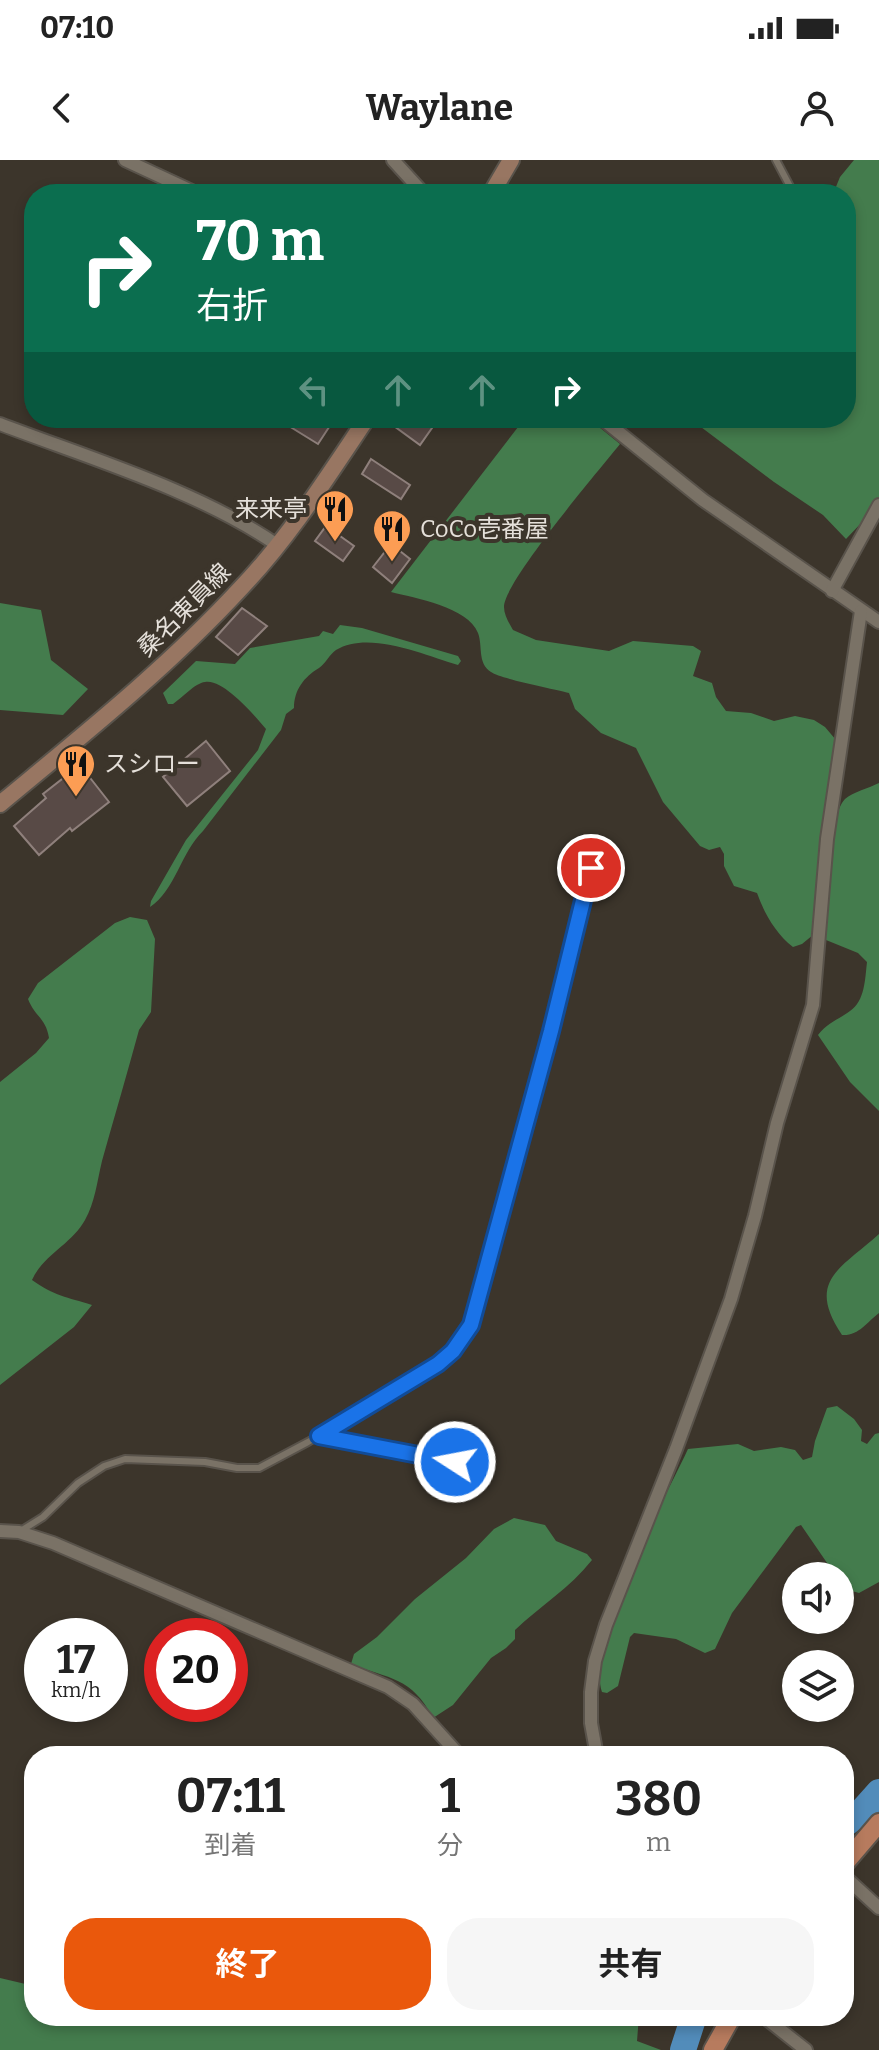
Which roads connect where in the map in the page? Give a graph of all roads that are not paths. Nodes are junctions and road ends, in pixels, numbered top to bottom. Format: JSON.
{"nodes":[{"id":1,"x":125,"y":160,"type":"edge"},
{"id":2,"x":393,"y":160,"type":"edge"},
{"id":3,"x":511,"y":160,"type":"edge"},
{"id":4,"x":776,"y":160,"type":"edge"},
{"id":5,"x":177,"y":184,"type":"edge"},
{"id":6,"x":415,"y":184,"type":"edge"},
{"id":7,"x":497,"y":184,"type":"edge"},
{"id":8,"x":789,"y":184,"type":"edge"},
{"id":9,"x":0,"y":424,"type":"edge"},
{"id":10,"x":360,"y":428,"type":"edge"},
{"id":11,"x":613,"y":428,"type":"edge"},
{"id":12,"x":879,"y":505,"type":"edge"},
{"id":13,"x":277,"y":545,"type":"junction"},
{"id":14,"x":832,"y":591,"type":"junction"},
{"id":15,"x":861,"y":611,"type":"junction"},
{"id":16,"x":879,"y":622,"type":"edge"},
{"id":17,"x":0,"y":804,"type":"edge"},
{"id":18,"x":591,"y":868,"type":"dead end"},
{"id":19,"x":319,"y":1436,"type":"junction"},
{"id":20,"x":482,"y":1467,"type":"dead end"},
{"id":21,"x":0,"y":1531,"type":"edge"},
{"id":22,"x":19,"y":1532,"type":"junction"},
{"id":23,"x":451,"y":1746,"type":"edge"},
{"id":24,"x":595,"y":1746,"type":"edge"},
{"id":25,"x":879,"y":1823,"type":"edge"},
{"id":26,"x":854,"y":1852,"type":"edge"},
{"id":27,"x":854,"y":1885,"type":"edge"},
{"id":28,"x":879,"y":1908,"type":"edge"},
{"id":29,"x":726,"y":2026,"type":"edge"},
{"id":30,"x":776,"y":2026,"type":"edge"},
{"id":31,"x":713,"y":2050,"type":"edge"},
{"id":32,"x":806,"y":2050,"type":"edge"}],
"edges":[{"from":1,"to":5,"type":"street"},
{"from":2,"to":6,"type":"street"},
{"from":3,"to":7,"type":"main road"},
{"from":4,"to":8,"type":"lane"},
{"from":9,"to":13,"type":"street"},
{"from":10,"to":13,"type":"main road","name":"桑名東員線"},
{"from":11,"to":14,"type":"street"},
{"from":12,"to":14,"type":"street"},
{"from":13,"to":17,"type":"main road","name":"桑名東員線"},
{"from":14,"to":15,"type":"street"},
{"from":15,"to":16,"type":"street"},
{"from":15,"to":24,"type":"street"},
{"from":18,"to":19,"type":"lane"},
{"from":19,"to":20,"type":"lane"},
{"from":19,"to":22,"type":"lane"},
{"from":21,"to":22,"type":"street"},
{"from":22,"to":23,"type":"street"},
{"from":25,"to":26,"type":"main road"},
{"from":27,"to":28,"type":"street"},
{"from":29,"to":31,"type":"main road"},
{"from":30,"to":32,"type":"street"}]}
